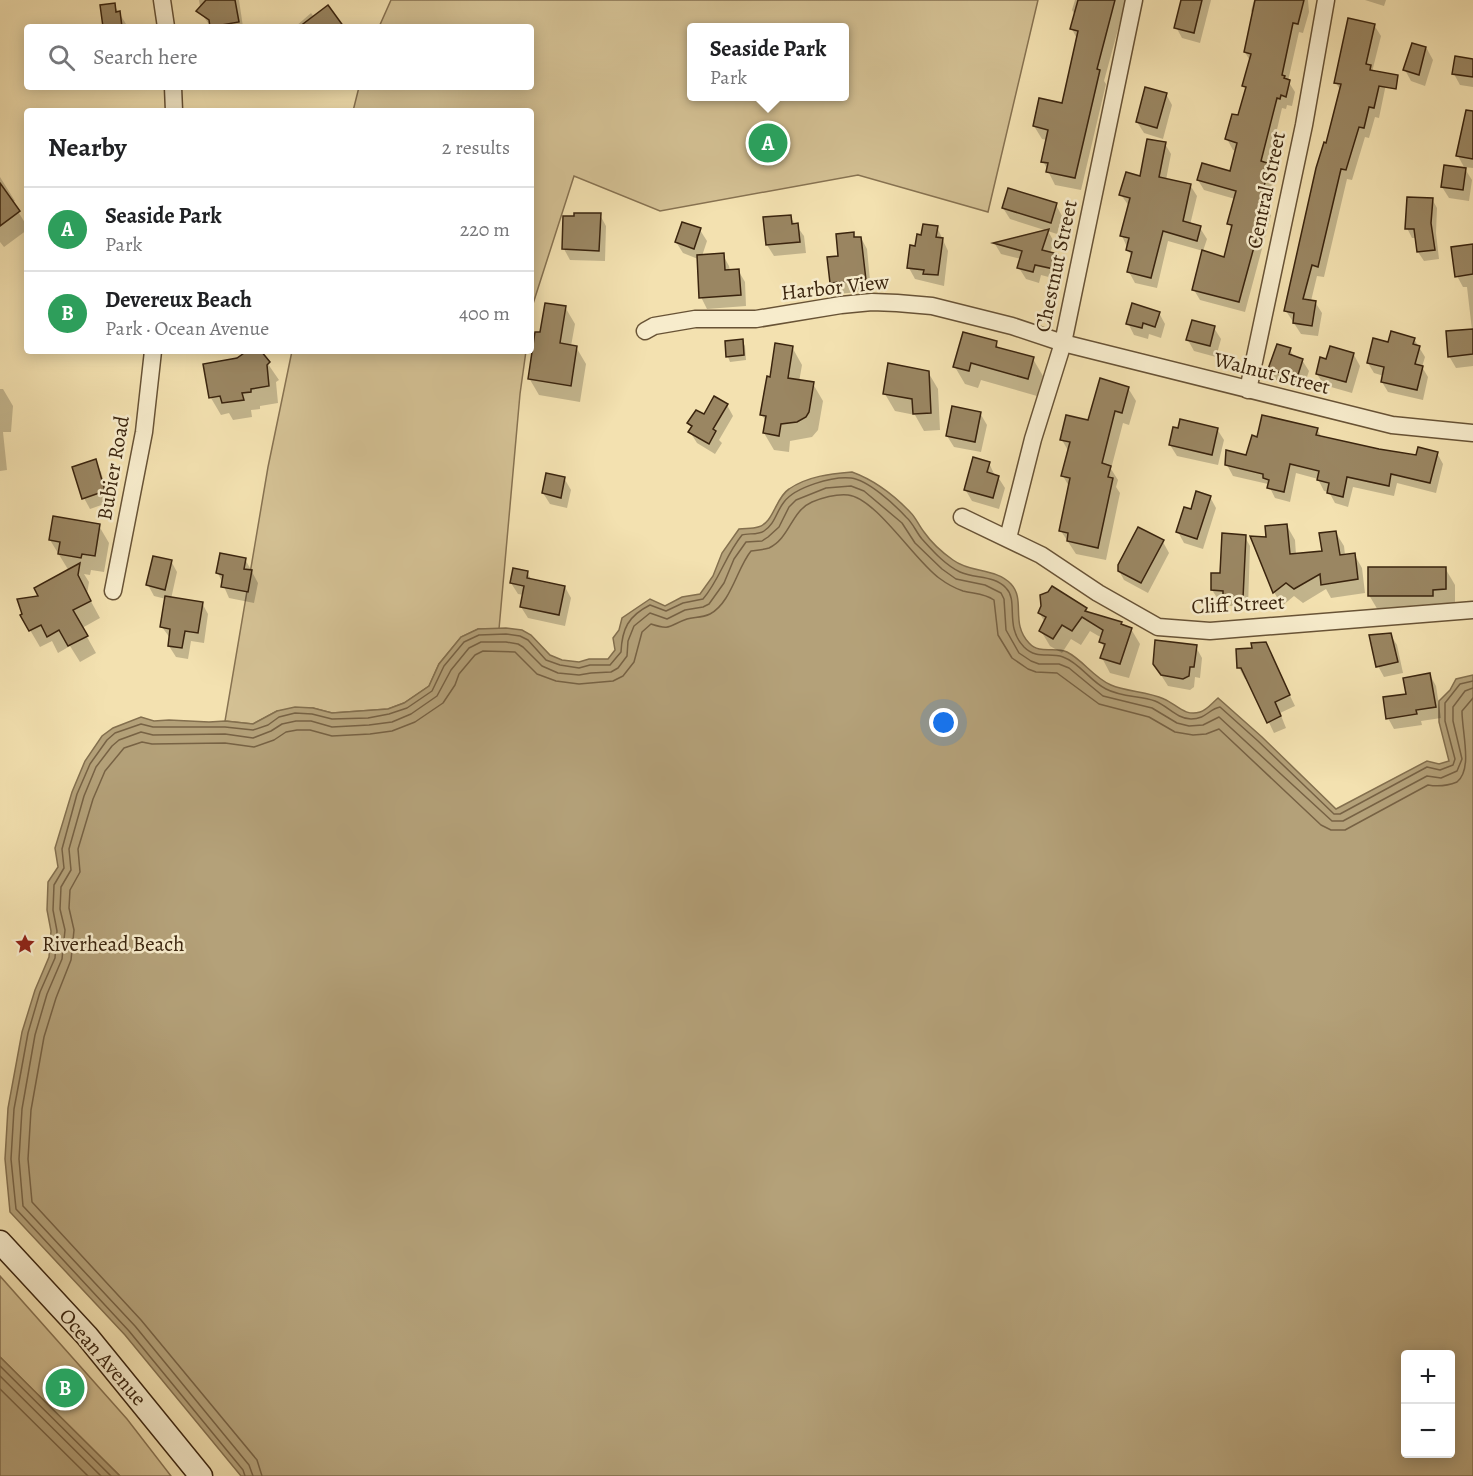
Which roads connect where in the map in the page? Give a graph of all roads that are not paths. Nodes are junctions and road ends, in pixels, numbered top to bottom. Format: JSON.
{"nodes":[{"id":1,"x":162,"y":0,"type":"edge"},
{"id":2,"x":1134,"y":0,"type":"edge"},
{"id":3,"x":1326,"y":0,"type":"edge"},
{"id":4,"x":166,"y":24,"type":"edge"},
{"id":5,"x":173,"y":90,"type":"edge"},
{"id":6,"x":174,"y":108,"type":"edge"},
{"id":7,"x":645,"y":331,"type":"dead end"},
{"id":8,"x":1062,"y":343,"type":"junction"},
{"id":9,"x":153,"y":354,"type":"edge"},
{"id":10,"x":1248,"y":390,"type":"junction"},
{"id":11,"x":1473,"y":433,"type":"edge"},
{"id":12,"x":962,"y":517,"type":"dead end"},
{"id":13,"x":1008,"y":538,"type":"junction"},
{"id":14,"x":112,"y":591,"type":"dead end"},
{"id":15,"x":1470,"y":610,"type":"edge"},
{"id":16,"x":0,"y":1242,"type":"edge"},
{"id":17,"x":201,"y":1476,"type":"edge"}],
"edges":[{"from":1,"to":4,"type":"street"},
{"from":2,"to":8,"type":"street","name":"Chestnut Street"},
{"from":3,"to":10,"type":"street","name":"Central Street"},
{"from":5,"to":6,"type":"street"},
{"from":7,"to":8,"type":"street","name":"Harbor View"},
{"from":8,"to":10,"type":"street","name":"Walnut Street"},
{"from":8,"to":13,"type":"street","name":"Chestnut Street"},
{"from":9,"to":14,"type":"street","name":"Bubier Road"},
{"from":10,"to":11,"type":"street","name":"Walnut Street"},
{"from":12,"to":13,"type":"street","name":"Cliff Street"},
{"from":13,"to":15,"type":"street","name":"Cliff Street"},
{"from":16,"to":17,"type":"main road","name":"Ocean Avenue"}]}
